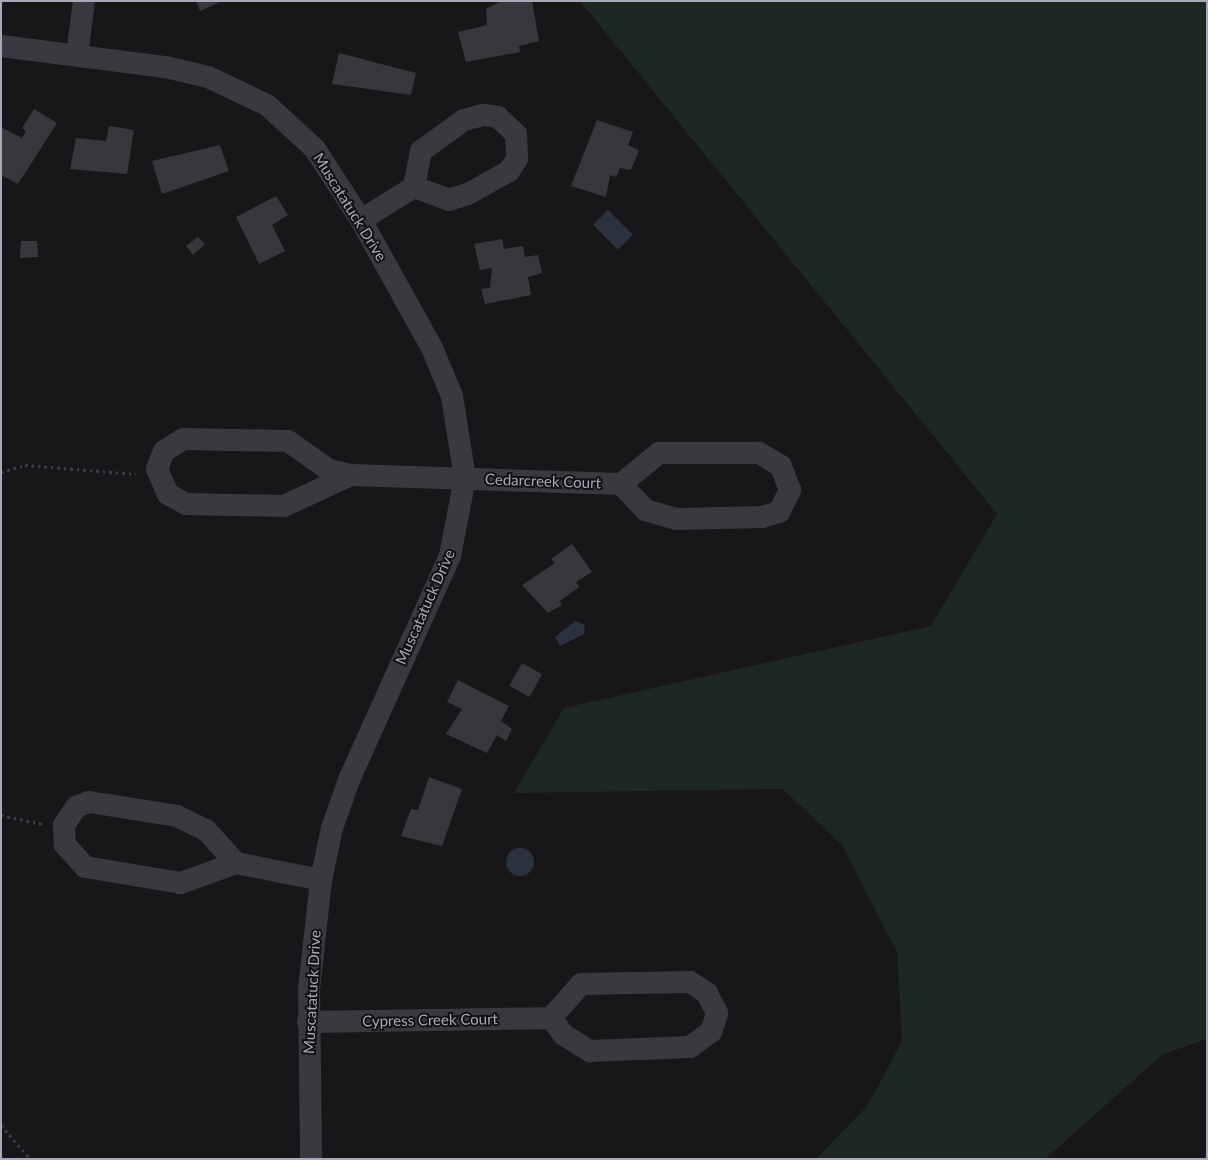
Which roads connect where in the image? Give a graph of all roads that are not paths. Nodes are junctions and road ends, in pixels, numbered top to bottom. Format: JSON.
{"nodes":[{"id":1,"x":84,"y":1,"type":"edge"},
{"id":2,"x":1,"y":46,"type":"edge"},
{"id":3,"x":77,"y":55,"type":"junction"},
{"id":4,"x":414,"y":187,"type":"junction"},
{"id":5,"x":361,"y":220,"type":"junction"},
{"id":6,"x":351,"y":475,"type":"junction"},
{"id":7,"x":465,"y":478,"type":"junction"},
{"id":8,"x":621,"y":484,"type":"junction"},
{"id":9,"x":236,"y":863,"type":"junction"},
{"id":10,"x":322,"y":880,"type":"junction"},
{"id":11,"x":551,"y":1018,"type":"junction"},
{"id":12,"x":308,"y":1022,"type":"junction"},
{"id":13,"x":311,"y":1159,"type":"edge"}],
"edges":[{"from":1,"to":3,"type":"street"},
{"from":2,"to":3,"type":"street","name":"Muscatatuck Drive"},
{"from":3,"to":5,"type":"street","name":"Muscatatuck Drive"},
{"from":4,"to":4,"type":"street"},
{"from":4,"to":5,"type":"street"},
{"from":5,"to":7,"type":"street","name":"Muscatatuck Drive"},
{"from":6,"to":6,"type":"street"},
{"from":6,"to":7,"type":"street","name":"Cedarcreek Court"},
{"from":7,"to":8,"type":"street","name":"Cedarcreek Court"},
{"from":7,"to":10,"type":"street","name":"Muscatatuck Drive"},
{"from":8,"to":8,"type":"street","name":"Cedarcreek Court"},
{"from":9,"to":9,"type":"street"},
{"from":9,"to":10,"type":"street"},
{"from":10,"to":12,"type":"street","name":"Muscatatuck Drive"},
{"from":11,"to":11,"type":"street"},
{"from":11,"to":12,"type":"street","name":"Cypress Creek Court"},
{"from":12,"to":13,"type":"street","name":"Muscatatuck Drive"}]}
